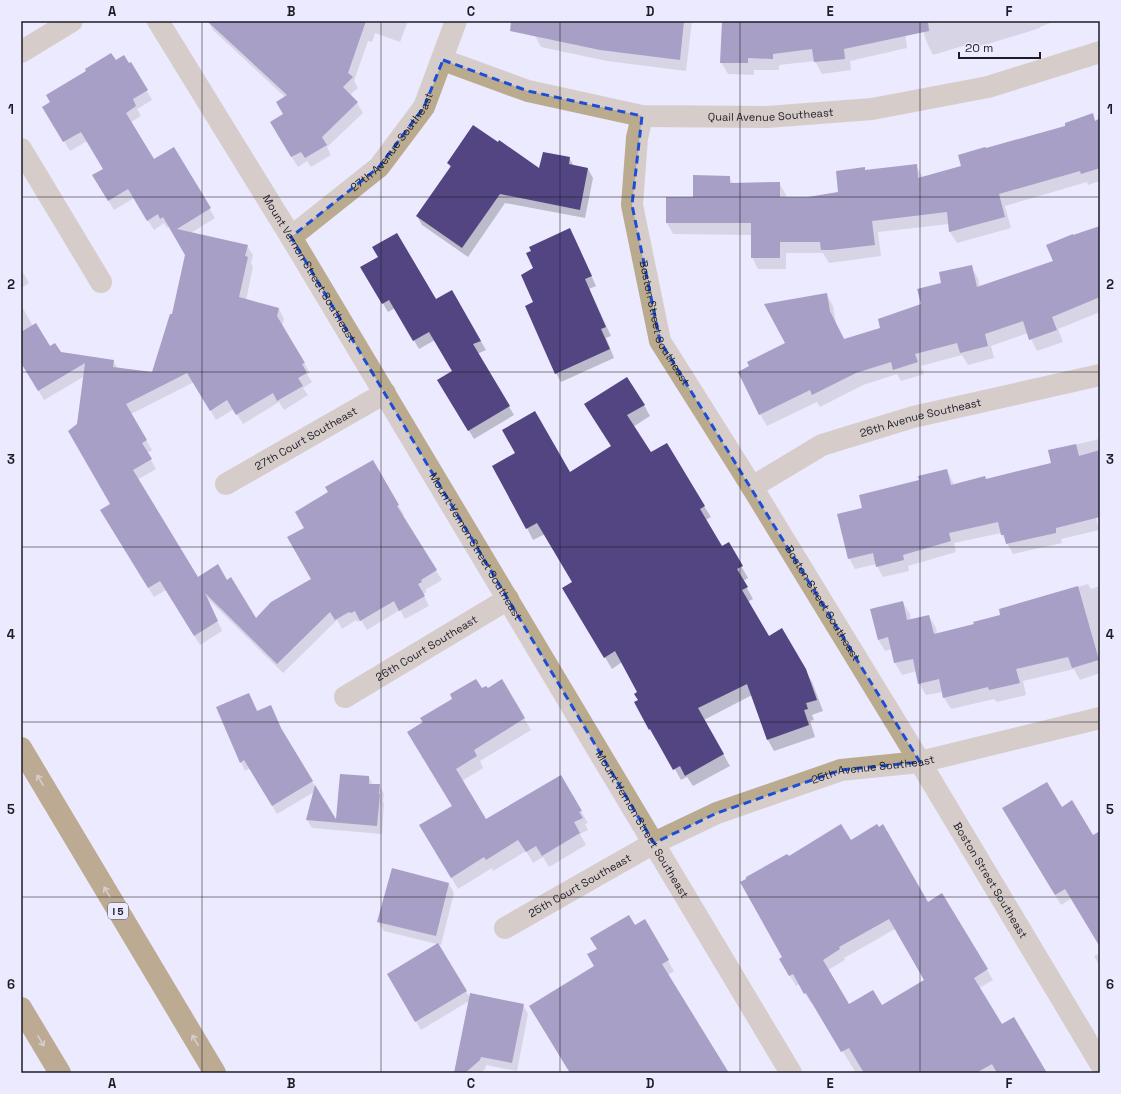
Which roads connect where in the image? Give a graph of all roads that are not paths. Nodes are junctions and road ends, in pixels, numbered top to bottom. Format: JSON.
{"nodes":[{"id":1,"x":72,"y":21,"type":"edge"},
{"id":2,"x":158,"y":21,"type":"edge"},
{"id":3,"x":456,"y":21,"type":"edge"},
{"id":4,"x":21,"y":52,"type":"edge"},
{"id":5,"x":1100,"y":52,"type":"edge"},
{"id":6,"x":443,"y":60,"type":"junction"},
{"id":7,"x":642,"y":116,"type":"junction"},
{"id":8,"x":21,"y":149,"type":"edge"},
{"id":9,"x":291,"y":236,"type":"junction"},
{"id":10,"x":101,"y":282,"type":"dead end"},
{"id":11,"x":1100,"y":375,"type":"edge"},
{"id":12,"x":385,"y":393,"type":"junction"},
{"id":13,"x":226,"y":484,"type":"dead end"},
{"id":14,"x":752,"y":487,"type":"junction"},
{"id":15,"x":508,"y":599,"type":"junction"},
{"id":16,"x":345,"y":697,"type":"dead end"},
{"id":17,"x":1100,"y":718,"type":"edge"},
{"id":18,"x":21,"y":748,"type":"edge"},
{"id":19,"x":920,"y":762,"type":"junction"},
{"id":20,"x":654,"y":843,"type":"junction"},
{"id":21,"x":505,"y":928,"type":"dead end"},
{"id":22,"x":21,"y":1008,"type":"edge"},
{"id":23,"x":1100,"y":1063,"type":"edge"},
{"id":24,"x":60,"y":1073,"type":"edge"},
{"id":25,"x":215,"y":1073,"type":"edge"},
{"id":26,"x":791,"y":1073,"type":"edge"}],
"edges":[{"from":1,"to":4,"type":"street"},
{"from":2,"to":9,"type":"street","name":"Mount Vernon Street Southeast"},
{"from":3,"to":6,"type":"street","name":"27th Avenue Southeast"},
{"from":5,"to":7,"type":"street","name":"Quail Avenue Southeast"},
{"from":6,"to":7,"type":"street","name":"Quail Avenue Southeast"},
{"from":6,"to":9,"type":"street","name":"27th Avenue Southeast"},
{"from":7,"to":14,"type":"street","name":"Boston Street Southeast"},
{"from":8,"to":10,"type":"street"},
{"from":9,"to":12,"type":"street","name":"Mount Vernon Street Southeast"},
{"from":11,"to":14,"type":"street","name":"26th Avenue Southeast"},
{"from":12,"to":13,"type":"street","name":"27th Court Southeast"},
{"from":12,"to":15,"type":"street","name":"Mount Vernon Street Southeast"},
{"from":14,"to":19,"type":"street","name":"Boston Street Southeast"},
{"from":15,"to":16,"type":"street","name":"26th Court Southeast"},
{"from":15,"to":20,"type":"street","name":"Mount Vernon Street Southeast"},
{"from":17,"to":19,"type":"street","name":"25th Avenue Southeast"},
{"from":25,"to":18,"type":"highway","number":"I 5","one_way":true},
{"from":19,"to":20,"type":"street","name":"25th Avenue Southeast"},
{"from":19,"to":23,"type":"street","name":"Boston Street Southeast"},
{"from":20,"to":21,"type":"street","name":"25th Court Southeast"},
{"from":20,"to":26,"type":"street","name":"Mount Vernon Street Southeast"},
{"from":22,"to":24,"type":"highway","one_way":true}]}
